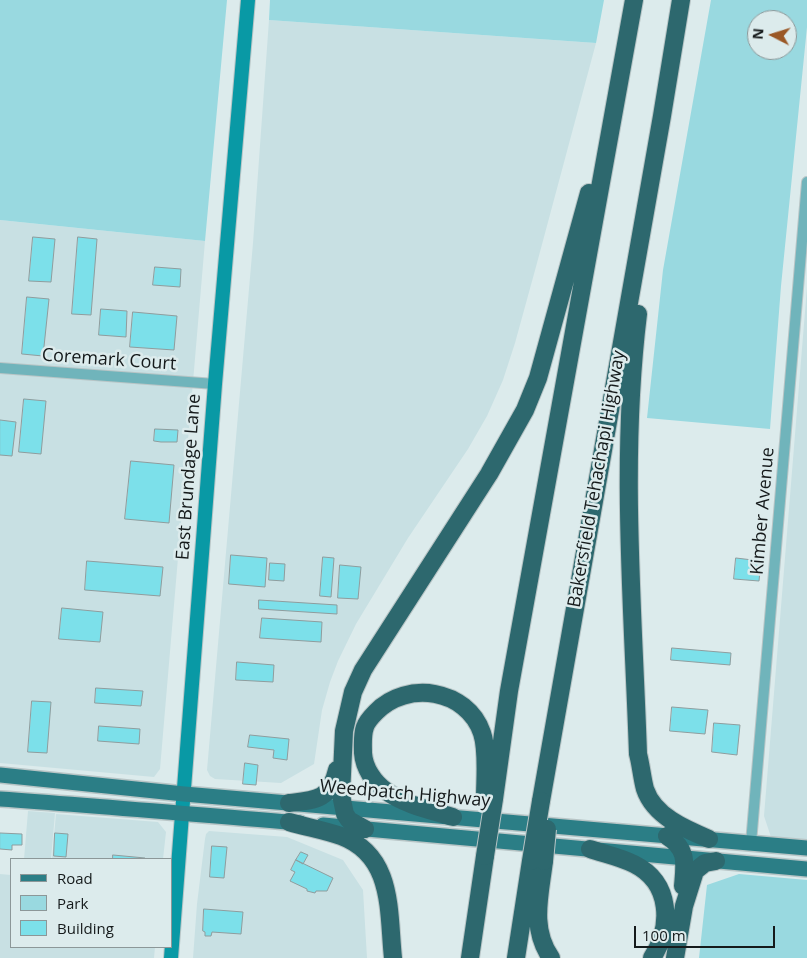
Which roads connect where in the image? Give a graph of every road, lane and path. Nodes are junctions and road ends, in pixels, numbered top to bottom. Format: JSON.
{"nodes":[{"id":1,"x":248,"y":0,"type":"edge"},
{"id":2,"x":634,"y":0,"type":"edge"},
{"id":3,"x":681,"y":0,"type":"edge"},
{"id":4,"x":616,"y":101,"type":"junction"},
{"id":5,"x":662,"y":116,"type":"junction"},
{"id":6,"x":807,"y":182,"type":"edge"},
{"id":7,"x":802,"y":294,"type":"edge"},
{"id":8,"x":0,"y":368,"type":"edge"},
{"id":9,"x":215,"y":384,"type":"junction"},
{"id":10,"x":342,"y":758,"type":"junction"},
{"id":11,"x":0,"y":775,"type":"edge"},
{"id":12,"x":184,"y":794,"type":"junction"},
{"id":13,"x":0,"y":799,"type":"edge"},
{"id":14,"x":489,"y":799,"type":"junction"},
{"id":15,"x":289,"y":803,"type":"junction"},
{"id":16,"x":342,"y":807,"type":"junction"},
{"id":17,"x":182,"y":814,"type":"junction"},
{"id":18,"x":453,"y":817,"type":"junction"},
{"id":19,"x":289,"y":822,"type":"junction"},
{"id":20,"x":365,"y":829,"type":"junction"},
{"id":21,"x":667,"y":836,"type":"junction"},
{"id":22,"x":709,"y":840,"type":"junction"},
{"id":23,"x":751,"y":843,"type":"junction"},
{"id":24,"x":807,"y":848,"type":"edge"},
{"id":25,"x":590,"y":849,"type":"junction"},
{"id":26,"x":684,"y":858,"type":"junction"},
{"id":27,"x":537,"y":861,"type":"junction"},
{"id":28,"x":716,"y":861,"type":"junction"},
{"id":29,"x":807,"y":869,"type":"edge"},
{"id":30,"x":684,"y":906,"type":"junction"},
{"id":31,"x":172,"y":945,"type":"edge"},
{"id":32,"x":392,"y":958,"type":"edge"},
{"id":33,"x":470,"y":958,"type":"edge"},
{"id":34,"x":516,"y":958,"type":"edge"},
{"id":35,"x":551,"y":958,"type":"edge"},
{"id":36,"x":652,"y":958,"type":"edge"},
{"id":37,"x":675,"y":958,"type":"edge"}],
"edges":[{"from":1,"to":9,"type":"main road","name":"East Brundage Lane"},
{"from":2,"to":4,"type":"highway"},
{"from":3,"to":5,"type":"highway","name":"Bakersfield Tehachapi Highway"},
{"from":4,"to":10,"type":"highway"},
{"from":4,"to":14,"type":"highway"},
{"from":5,"to":22,"type":"highway"},
{"from":5,"to":27,"type":"highway","name":"Bakersfield Tehachapi Highway","bridge":true},
{"from":6,"to":7,"type":"street","name":"Kimber Avenue"},
{"from":7,"to":23,"type":"street","name":"Kimber Avenue"},
{"from":8,"to":9,"type":"street","name":"Coremark Court"},
{"from":9,"to":12,"type":"main road","name":"East Brundage Lane"},
{"from":10,"to":15,"type":"highway"},
{"from":10,"to":16,"type":"highway"},
{"from":11,"to":12,"type":"main road","name":"Weedpatch Highway"},
{"from":12,"to":15,"type":"main road","name":"Weedpatch Highway"},
{"from":12,"to":17,"type":"main road","name":"East Brundage Lane"},
{"from":13,"to":17,"type":"main road"},
{"from":14,"to":18,"type":"highway"},
{"from":14,"to":33,"type":"highway","bridge":true},
{"from":15,"to":16,"type":"main road","name":"Weedpatch Highway"},
{"from":16,"to":18,"type":"main road","name":"Weedpatch Highway"},
{"from":16,"to":20,"type":"highway"},
{"from":17,"to":19,"type":"main road"},
{"from":17,"to":31,"type":"main road","name":"East Brundage Lane"},
{"from":18,"to":21,"type":"main road","name":"Weedpatch Highway"},
{"from":19,"to":20,"type":"main road"},
{"from":19,"to":32,"type":"highway"},
{"from":20,"to":25,"type":"main road"},
{"from":21,"to":22,"type":"main road","name":"Weedpatch Highway"},
{"from":21,"to":26,"type":"highway"},
{"from":22,"to":23,"type":"main road","name":"Weedpatch Highway"},
{"from":23,"to":24,"type":"main road","name":"Weedpatch Highway"},
{"from":25,"to":26,"type":"main road"},
{"from":25,"to":36,"type":"highway"},
{"from":26,"to":28,"type":"main road"},
{"from":26,"to":30,"type":"highway"},
{"from":27,"to":34,"type":"highway","name":"Bakersfield Tehachapi Highway"},
{"from":27,"to":35,"type":"highway"},
{"from":28,"to":29,"type":"main road"},
{"from":28,"to":30,"type":"highway"},
{"from":30,"to":37,"type":"highway"}]}
